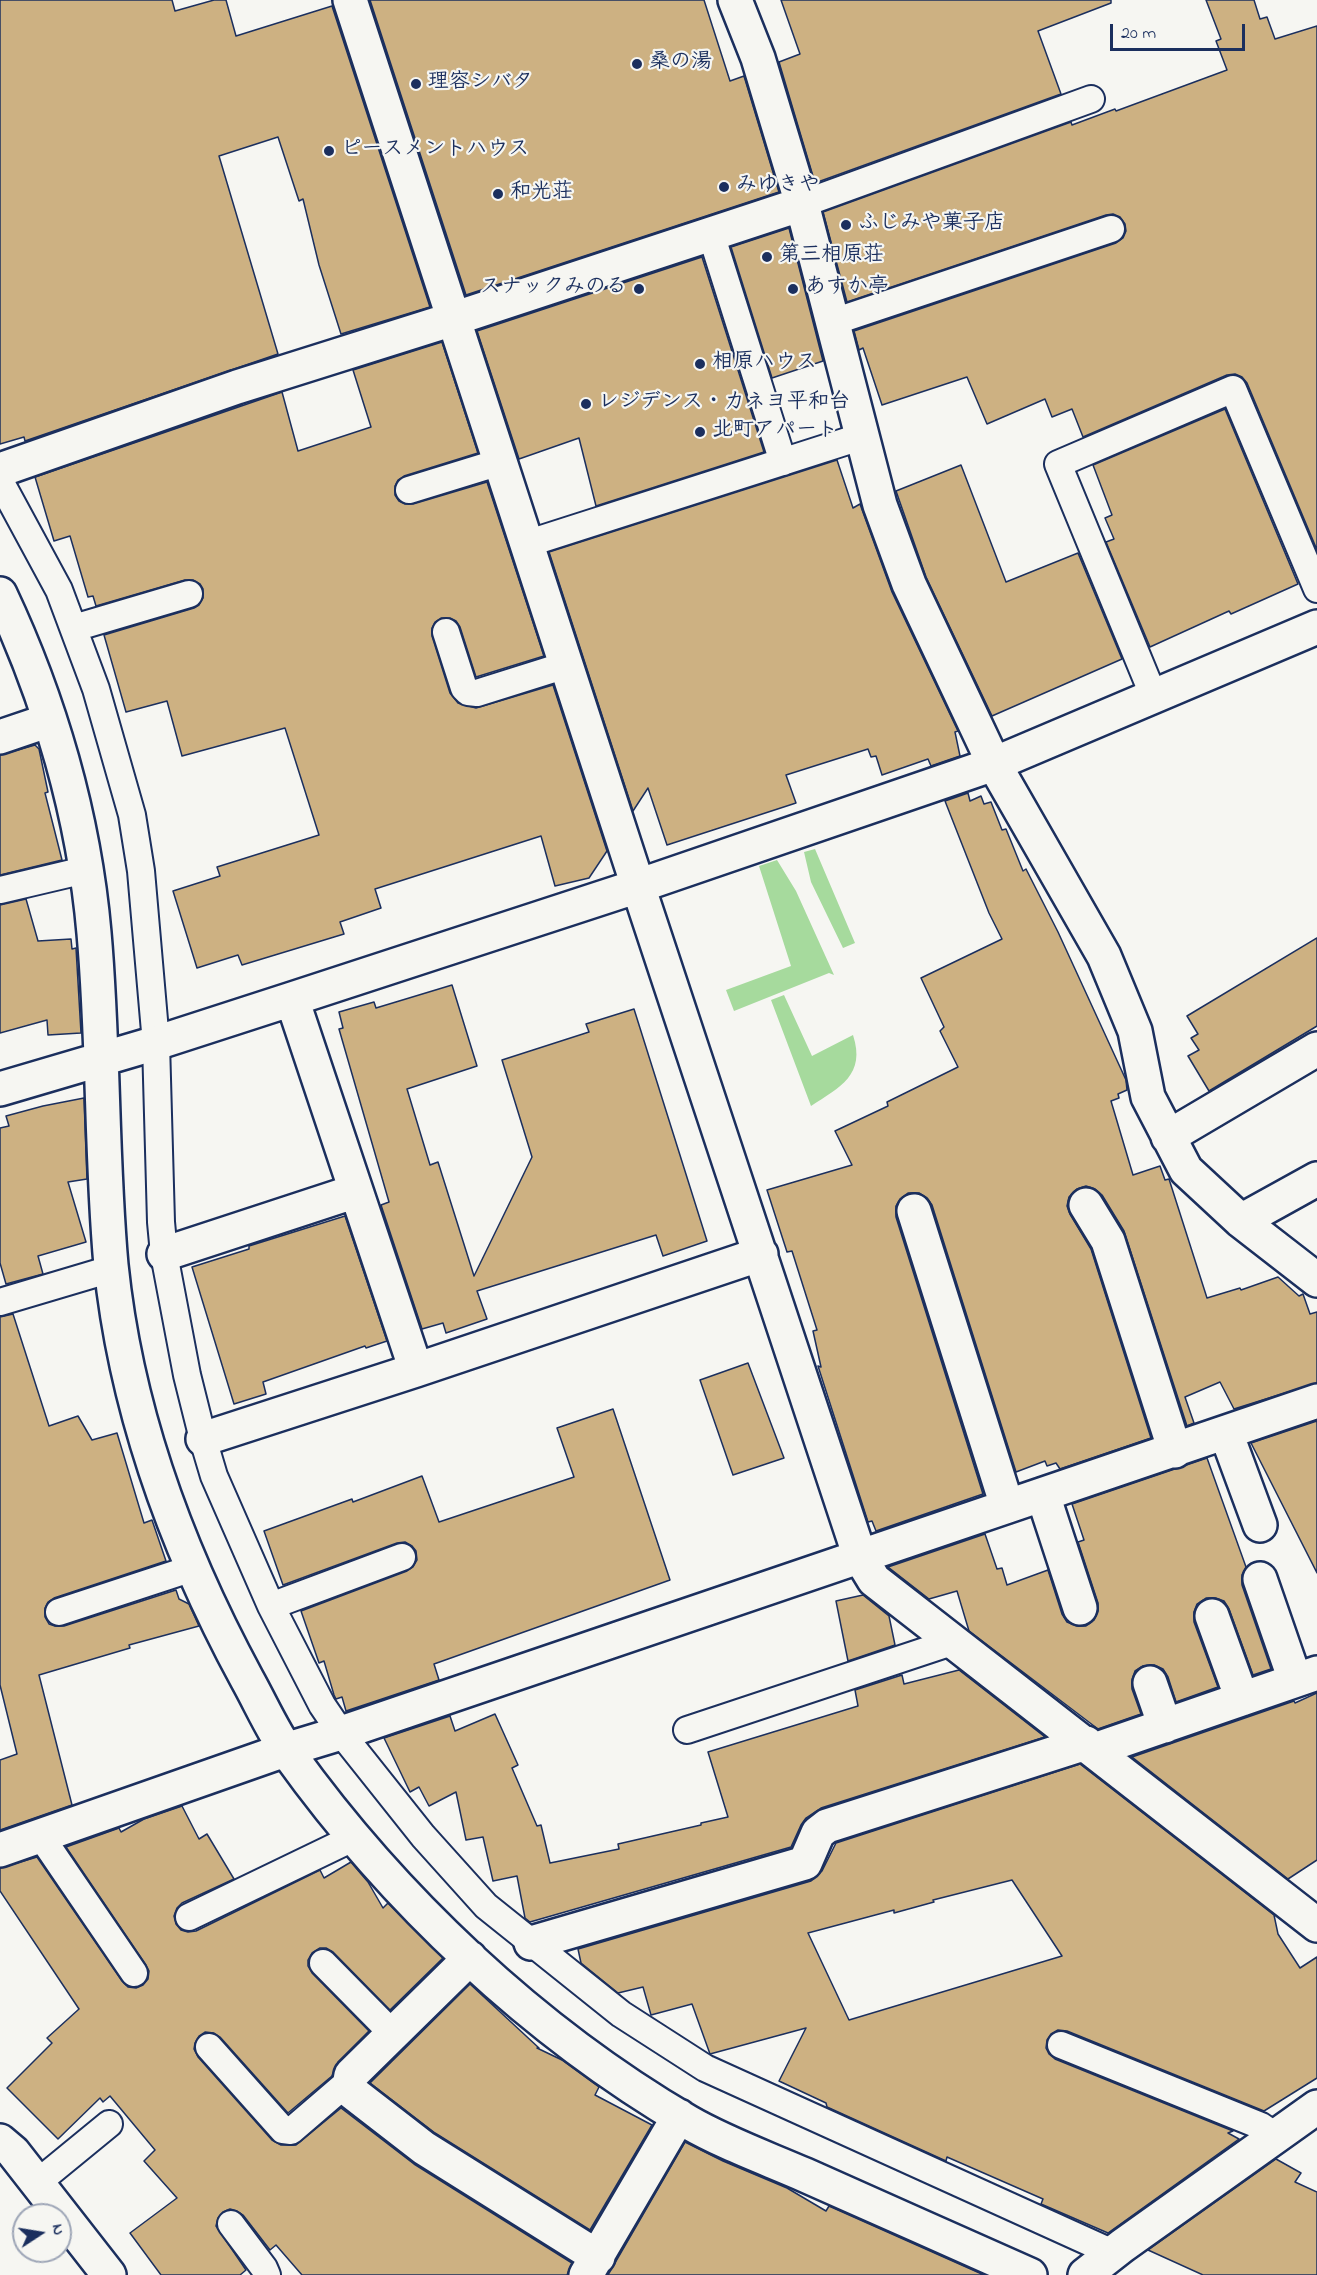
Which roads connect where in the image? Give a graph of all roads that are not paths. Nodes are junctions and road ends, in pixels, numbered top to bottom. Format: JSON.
{"nodes":[{"id":1,"x":350,"y":0,"type":"edge"},
{"id":2,"x":735,"y":0,"type":"edge"},
{"id":3,"x":1091,"y":99,"type":"dead end"},
{"id":4,"x":802,"y":204,"type":"junction"},
{"id":5,"x":1111,"y":229,"type":"dead end"},
{"id":6,"x":711,"y":234,"type":"junction"},
{"id":7,"x":453,"y":319,"type":"junction"},
{"id":8,"x":833,"y":322,"type":"junction"},
{"id":9,"x":863,"y":436,"type":"junction"},
{"id":10,"x":500,"y":462,"type":"junction"},
{"id":11,"x":783,"y":462,"type":"junction"},
{"id":12,"x":0,"y":470,"type":"edge"},
{"id":13,"x":0,"y":481,"type":"edge"},
{"id":14,"x":409,"y":490,"type":"dead end"},
{"id":15,"x":526,"y":544,"type":"junction"},
{"id":16,"x":1317,"y":589,"type":"edge"},
{"id":17,"x":0,"y":594,"type":"edge"},
{"id":18,"x":189,"y":594,"type":"dead end"},
{"id":19,"x":1317,"y":627,"type":"edge"},
{"id":20,"x":74,"y":628,"type":"junction"},
{"id":21,"x":446,"y":632,"type":"dead end"},
{"id":22,"x":566,"y":665,"type":"junction"},
{"id":23,"x":1154,"y":697,"type":"junction"},
{"id":24,"x":50,"y":720,"type":"junction"},
{"id":25,"x":0,"y":736,"type":"edge"},
{"id":26,"x":994,"y":765,"type":"junction"},
{"id":27,"x":86,"y":870,"type":"junction"},
{"id":28,"x":638,"y":886,"type":"junction"},
{"id":29,"x":0,"y":890,"type":"edge"},
{"id":30,"x":292,"y":999,"type":"junction"},
{"id":31,"x":156,"y":1043,"type":"junction"},
{"id":32,"x":1317,"y":1049,"type":"edge"},
{"id":33,"x":100,"y":1059,"type":"junction"},
{"id":34,"x":0,"y":1089,"type":"edge"},
{"id":35,"x":1168,"y":1137,"type":"junction"},
{"id":36,"x":1317,"y":1179,"type":"edge"},
{"id":37,"x":356,"y":1191,"type":"junction"},
{"id":38,"x":1086,"y":1205,"type":"dead end"},
{"id":39,"x":914,"y":1211,"type":"dead end"},
{"id":40,"x":1241,"y":1221,"type":"junction"},
{"id":41,"x":164,"y":1254,"type":"junction"},
{"id":42,"x":761,"y":1254,"type":"junction"},
{"id":43,"x":111,"y":1269,"type":"junction"},
{"id":44,"x":1317,"y":1280,"type":"edge"},
{"id":45,"x":0,"y":1302,"type":"edge"},
{"id":46,"x":416,"y":1370,"type":"junction"},
{"id":47,"x":1317,"y":1401,"type":"edge"},
{"id":48,"x":1226,"y":1433,"type":"junction"},
{"id":49,"x":203,"y":1439,"type":"junction"},
{"id":50,"x":1175,"y":1451,"type":"junction"},
{"id":51,"x":1043,"y":1494,"type":"junction"},
{"id":52,"x":1007,"y":1506,"type":"junction"},
{"id":53,"x":1260,"y":1525,"type":"dead end"},
{"id":54,"x":402,"y":1557,"type":"dead end"},
{"id":55,"x":860,"y":1557,"type":"junction"},
{"id":56,"x":193,"y":1568,"type":"junction"},
{"id":57,"x":1260,"y":1579,"type":"dead end"},
{"id":58,"x":271,"y":1606,"type":"junction"},
{"id":59,"x":1080,"y":1608,"type":"dead end"},
{"id":60,"x":58,"y":1612,"type":"dead end"},
{"id":61,"x":1212,"y":1616,"type":"dead end"},
{"id":62,"x":952,"y":1642,"type":"junction"},
{"id":63,"x":1311,"y":1676,"type":"edge"},
{"id":64,"x":1150,"y":1683,"type":"dead end"},
{"id":65,"x":1242,"y":1699,"type":"junction"},
{"id":66,"x":1165,"y":1726,"type":"junction"},
{"id":67,"x":687,"y":1730,"type":"dead end"},
{"id":68,"x":341,"y":1733,"type":"junction"},
{"id":69,"x":1090,"y":1747,"type":"junction"},
{"id":70,"x":285,"y":1750,"type":"junction"},
{"id":71,"x":40,"y":1835,"type":"junction"},
{"id":72,"x":355,"y":1837,"type":"junction"},
{"id":73,"x":0,"y":1850,"type":"edge"},
{"id":74,"x":189,"y":1917,"type":"dead end"},
{"id":75,"x":1317,"y":1925,"type":"edge"},
{"id":76,"x":531,"y":1943,"type":"junction"},
{"id":77,"x":470,"y":1958,"type":"junction"},
{"id":78,"x":323,"y":1963,"type":"dead end"},
{"id":79,"x":134,"y":1973,"type":"dead end"},
{"id":80,"x":393,"y":2034,"type":"junction"},
{"id":81,"x":1061,"y":2045,"type":"dead end"},
{"id":82,"x":209,"y":2047,"type":"dead end"},
{"id":83,"x":349,"y":2086,"type":"junction"},
{"id":84,"x":1316,"y":2108,"type":"edge"},
{"id":85,"x":679,"y":2116,"type":"junction"},
{"id":86,"x":109,"y":2124,"type":"dead end"},
{"id":87,"x":1277,"y":2137,"type":"junction"},
{"id":88,"x":0,"y":2141,"type":"edge"},
{"id":89,"x":37,"y":2183,"type":"junction"},
{"id":90,"x":231,"y":2224,"type":"dead end"},
{"id":91,"x":1113,"y":2253,"type":"junction"},
{"id":92,"x":592,"y":2266,"type":"edge"},
{"id":93,"x":107,"y":2274,"type":"edge"},
{"id":94,"x":267,"y":2275,"type":"edge"},
{"id":95,"x":1030,"y":2275,"type":"edge"},
{"id":96,"x":1084,"y":2275,"type":"edge"}],
"edges":[{"from":1,"to":7,"type":"street"},
{"from":2,"to":4,"type":"street"},
{"from":3,"to":4,"type":"lane"},
{"from":4,"to":6,"type":"street"},
{"from":4,"to":8,"type":"street"},
{"from":5,"to":8,"type":"lane"},
{"from":6,"to":7,"type":"street"},
{"from":6,"to":11,"type":"lane"},
{"from":7,"to":10,"type":"street"},
{"from":7,"to":12,"type":"street"},
{"from":8,"to":9,"type":"street"},
{"from":9,"to":11,"type":"lane"},
{"from":9,"to":26,"type":"street"},
{"from":10,"to":14,"type":"lane"},
{"from":10,"to":15,"type":"street"},
{"from":11,"to":15,"type":"lane"},
{"from":13,"to":20,"type":"lane"},
{"from":15,"to":22,"type":"street"},
{"from":16,"to":23,"type":"lane"},
{"from":17,"to":24,"type":"street"},
{"from":18,"to":20,"type":"lane"},
{"from":19,"to":23,"type":"street"},
{"from":20,"to":31,"type":"lane"},
{"from":21,"to":22,"type":"lane"},
{"from":22,"to":28,"type":"street"},
{"from":23,"to":26,"type":"street"},
{"from":24,"to":25,"type":"street"},
{"from":24,"to":27,"type":"street"},
{"from":26,"to":28,"type":"street"},
{"from":26,"to":35,"type":"street"},
{"from":27,"to":29,"type":"lane"},
{"from":27,"to":33,"type":"street"},
{"from":28,"to":30,"type":"street"},
{"from":28,"to":42,"type":"street"},
{"from":30,"to":31,"type":"street"},
{"from":30,"to":37,"type":"street"},
{"from":31,"to":33,"type":"street"},
{"from":31,"to":41,"type":"lane"},
{"from":32,"to":35,"type":"street"},
{"from":33,"to":34,"type":"street"},
{"from":33,"to":43,"type":"street"},
{"from":35,"to":40,"type":"street"},
{"from":36,"to":40,"type":"street"},
{"from":37,"to":41,"type":"street"},
{"from":37,"to":46,"type":"street"},
{"from":38,"to":50,"type":"street"},
{"from":39,"to":52,"type":"street"},
{"from":40,"to":44,"type":"street"},
{"from":41,"to":49,"type":"lane"},
{"from":42,"to":46,"type":"street"},
{"from":42,"to":55,"type":"street"},
{"from":43,"to":45,"type":"lane"},
{"from":43,"to":56,"type":"street"},
{"from":46,"to":49,"type":"street"},
{"from":47,"to":48,"type":"street"},
{"from":48,"to":50,"type":"street"},
{"from":48,"to":53,"type":"street"},
{"from":49,"to":58,"type":"lane"},
{"from":50,"to":51,"type":"street"},
{"from":51,"to":52,"type":"street"},
{"from":51,"to":59,"type":"street"},
{"from":52,"to":55,"type":"street"},
{"from":54,"to":58,"type":"lane"},
{"from":55,"to":62,"type":"street"},
{"from":55,"to":68,"type":"street"},
{"from":56,"to":60,"type":"lane"},
{"from":56,"to":70,"type":"street"},
{"from":57,"to":63,"type":"street"},
{"from":58,"to":68,"type":"lane"},
{"from":61,"to":65,"type":"street"},
{"from":62,"to":67,"type":"lane"},
{"from":62,"to":69,"type":"street"},
{"from":63,"to":65,"type":"street"},
{"from":64,"to":66,"type":"street"},
{"from":65,"to":66,"type":"street"},
{"from":66,"to":69,"type":"street"},
{"from":68,"to":70,"type":"street"},
{"from":68,"to":76,"type":"lane"},
{"from":69,"to":75,"type":"street"},
{"from":69,"to":76,"type":"street"},
{"from":70,"to":71,"type":"street"},
{"from":70,"to":72,"type":"street"},
{"from":71,"to":73,"type":"street"},
{"from":71,"to":79,"type":"lane"},
{"from":72,"to":74,"type":"lane"},
{"from":72,"to":77,"type":"street"},
{"from":76,"to":91,"type":"lane"},
{"from":77,"to":80,"type":"street"},
{"from":77,"to":85,"type":"street"},
{"from":78,"to":80,"type":"lane"},
{"from":80,"to":83,"type":"street"},
{"from":81,"to":87,"type":"lane"},
{"from":82,"to":83,"type":"lane"},
{"from":83,"to":92,"type":"street"},
{"from":84,"to":87,"type":"street"},
{"from":85,"to":92,"type":"street"},
{"from":85,"to":95,"type":"street"},
{"from":86,"to":89,"type":"lane"},
{"from":87,"to":91,"type":"street"},
{"from":88,"to":89,"type":"street"},
{"from":89,"to":93,"type":"street"},
{"from":90,"to":94,"type":"lane"},
{"from":91,"to":96,"type":"street"}]}
